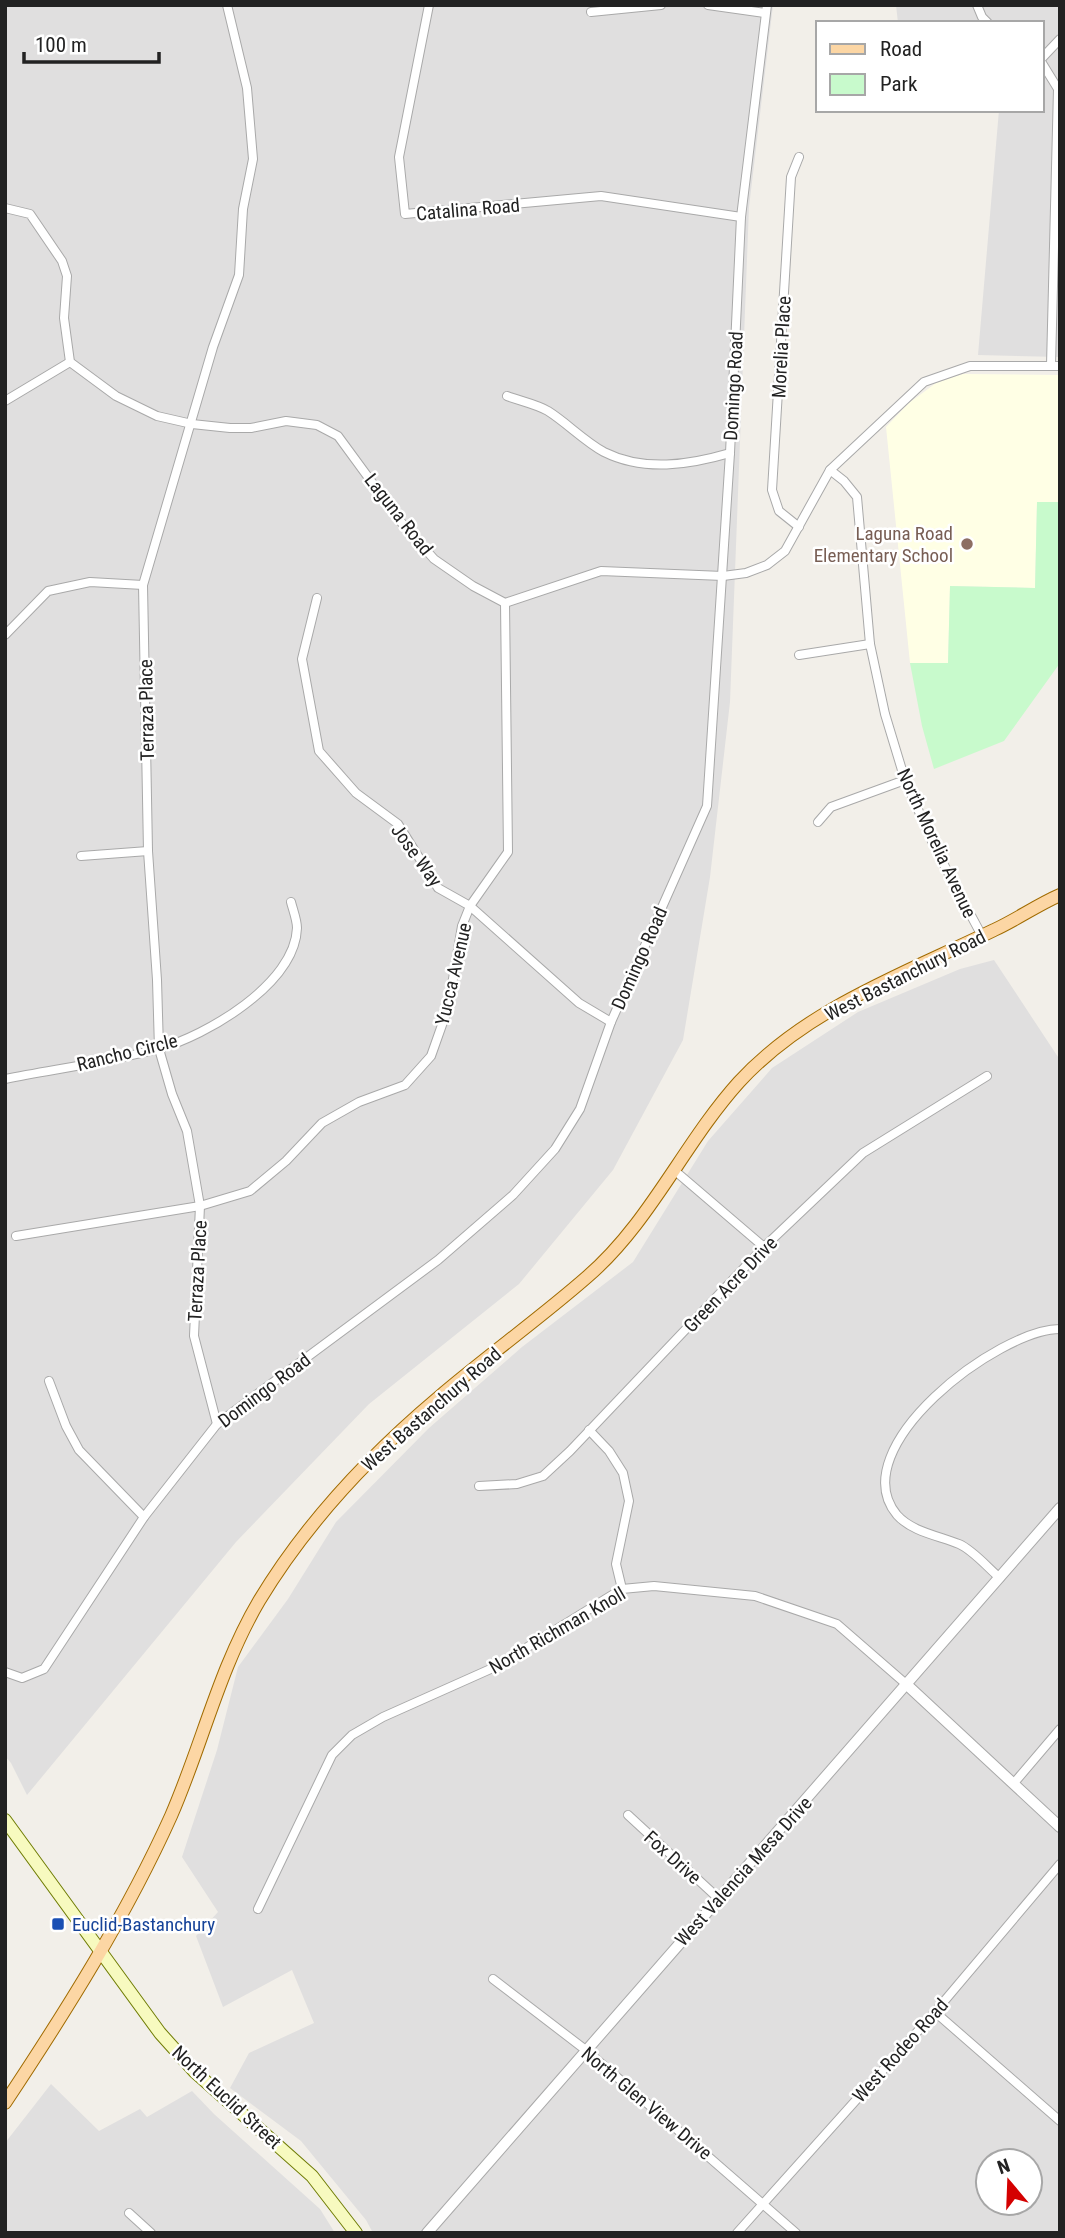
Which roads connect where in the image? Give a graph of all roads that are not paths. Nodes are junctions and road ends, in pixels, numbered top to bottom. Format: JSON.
{"nodes":[{"id":1,"x":227,"y":5,"type":"edge"},
{"id":2,"x":429,"y":5,"type":"edge"},
{"id":3,"x":661,"y":5,"type":"edge"},
{"id":4,"x":708,"y":5,"type":"edge"},
{"id":5,"x":977,"y":5,"type":"edge"},
{"id":6,"x":766,"y":9,"type":"edge"},
{"id":7,"x":591,"y":12,"type":"dead end"},
{"id":8,"x":986,"y":21,"type":"edge"},
{"id":9,"x":1060,"y":38,"type":"edge"},
{"id":10,"x":1044,"y":58,"type":"edge"},
{"id":11,"x":1044,"y":64,"type":"edge"},
{"id":12,"x":799,"y":157,"type":"dead end"},
{"id":13,"x":1058,"y":175,"type":"edge"},
{"id":14,"x":5,"y":208,"type":"edge"},
{"id":15,"x":741,"y":217,"type":"junction"},
{"id":16,"x":1056,"y":295,"type":"edge"},
{"id":17,"x":70,"y":362,"type":"junction"},
{"id":18,"x":1055,"y":366,"type":"edge"},
{"id":19,"x":508,"y":396,"type":"dead end"},
{"id":20,"x":5,"y":401,"type":"edge"},
{"id":21,"x":192,"y":424,"type":"junction"},
{"id":22,"x":730,"y":453,"type":"junction"},
{"id":23,"x":830,"y":470,"type":"junction"},
{"id":24,"x":799,"y":527,"type":"junction"},
{"id":25,"x":723,"y":576,"type":"junction"},
{"id":26,"x":143,"y":585,"type":"junction"},
{"id":27,"x":317,"y":598,"type":"dead end"},
{"id":28,"x":505,"y":603,"type":"junction"},
{"id":29,"x":5,"y":635,"type":"edge"},
{"id":30,"x":870,"y":644,"type":"junction"},
{"id":31,"x":799,"y":655,"type":"dead end"},
{"id":32,"x":905,"y":780,"type":"junction"},
{"id":33,"x":818,"y":822,"type":"dead end"},
{"id":34,"x":148,"y":851,"type":"junction"},
{"id":35,"x":81,"y":856,"type":"dead end"},
{"id":36,"x":1059,"y":894,"type":"edge"},
{"id":37,"x":291,"y":902,"type":"dead end"},
{"id":38,"x":470,"y":906,"type":"junction"},
{"id":39,"x":982,"y":936,"type":"junction"},
{"id":40,"x":611,"y":1022,"type":"junction"},
{"id":41,"x":159,"y":1049,"type":"junction"},
{"id":42,"x":987,"y":1076,"type":"dead end"},
{"id":43,"x":5,"y":1079,"type":"edge"},
{"id":44,"x":674,"y":1170,"type":"junction"},
{"id":45,"x":200,"y":1206,"type":"junction"},
{"id":46,"x":16,"y":1236,"type":"dead end"},
{"id":47,"x":764,"y":1247,"type":"junction"},
{"id":48,"x":1060,"y":1329,"type":"edge"},
{"id":49,"x":49,"y":1381,"type":"dead end"},
{"id":50,"x":217,"y":1424,"type":"junction"},
{"id":51,"x":589,"y":1430,"type":"junction"},
{"id":52,"x":480,"y":1486,"type":"dead end"},
{"id":53,"x":1060,"y":1508,"type":"edge"},
{"id":54,"x":144,"y":1517,"type":"junction"},
{"id":55,"x":999,"y":1578,"type":"junction"},
{"id":56,"x":622,"y":1589,"type":"junction"},
{"id":57,"x":5,"y":1672,"type":"edge"},
{"id":58,"x":906,"y":1684,"type":"junction"},
{"id":59,"x":1060,"y":1729,"type":"edge"},
{"id":60,"x":1014,"y":1783,"type":"junction"},
{"id":61,"x":628,"y":1815,"type":"dead end"},
{"id":62,"x":5,"y":1820,"type":"edge"},
{"id":63,"x":1060,"y":1827,"type":"edge"},
{"id":64,"x":1060,"y":1864,"type":"edge"},
{"id":65,"x":718,"y":1898,"type":"junction"},
{"id":66,"x":258,"y":1909,"type":"dead end"},
{"id":67,"x":101,"y":1949,"type":"junction"},
{"id":68,"x":494,"y":1979,"type":"dead end"},
{"id":69,"x":934,"y":2012,"type":"junction"},
{"id":70,"x":587,"y":2051,"type":"junction"},
{"id":71,"x":5,"y":2103,"type":"edge"},
{"id":72,"x":1060,"y":2121,"type":"edge"},
{"id":73,"x":763,"y":2202,"type":"junction"},
{"id":74,"x":129,"y":2213,"type":"dead end"},
{"id":75,"x":151,"y":2233,"type":"edge"},
{"id":76,"x":356,"y":2233,"type":"edge"},
{"id":77,"x":427,"y":2233,"type":"edge"},
{"id":78,"x":737,"y":2233,"type":"edge"},
{"id":79,"x":796,"y":2233,"type":"edge"}],
"edges":[{"from":1,"to":21,"type":"street","name":"Terraza Place"},
{"from":2,"to":15,"type":"street","name":"Catalina Road"},
{"from":3,"to":7,"type":"street"},
{"from":4,"to":6,"type":"street"},
{"from":5,"to":8,"type":"street"},
{"from":6,"to":15,"type":"street","name":"Domingo Road"},
{"from":9,"to":10,"type":"street"},
{"from":11,"to":13,"type":"street"},
{"from":12,"to":24,"type":"street","name":"Morelia Place"},
{"from":13,"to":16,"type":"street"},
{"from":14,"to":17,"type":"street"},
{"from":15,"to":22,"type":"street","name":"Domingo Road"},
{"from":16,"to":18,"type":"street"},
{"from":17,"to":20,"type":"street"},
{"from":17,"to":21,"type":"street","name":"Laguna Road"},
{"from":18,"to":23,"type":"street"},
{"from":19,"to":22,"type":"street"},
{"from":21,"to":26,"type":"street","name":"Terraza Place"},
{"from":21,"to":28,"type":"street","name":"Laguna Road"},
{"from":22,"to":25,"type":"street","name":"Domingo Road"},
{"from":23,"to":24,"type":"street"},
{"from":23,"to":30,"type":"street","name":"North Morelia Avenue"},
{"from":24,"to":25,"type":"street"},
{"from":25,"to":28,"type":"street"},
{"from":25,"to":40,"type":"street","name":"Domingo Road"},
{"from":26,"to":29,"type":"street"},
{"from":26,"to":34,"type":"street","name":"Terraza Place"},
{"from":27,"to":38,"type":"street","name":"Jose Way"},
{"from":28,"to":38,"type":"street","name":"Yucca Avenue"},
{"from":30,"to":31,"type":"street"},
{"from":30,"to":32,"type":"street","name":"North Morelia Avenue"},
{"from":32,"to":33,"type":"street"},
{"from":32,"to":39,"type":"street","name":"North Morelia Avenue"},
{"from":34,"to":35,"type":"street"},
{"from":34,"to":41,"type":"street","name":"Terraza Place"},
{"from":36,"to":39,"type":"main road","name":"West Bastanchury Road"},
{"from":37,"to":41,"type":"street","name":"Rancho Circle"},
{"from":38,"to":40,"type":"street","name":"Jose Way"},
{"from":38,"to":45,"type":"street","name":"Yucca Avenue"},
{"from":39,"to":44,"type":"main road","name":"West Bastanchury Road"},
{"from":40,"to":50,"type":"street","name":"Domingo Road"},
{"from":41,"to":43,"type":"street","name":"Rancho Circle"},
{"from":41,"to":45,"type":"street","name":"Terraza Place"},
{"from":42,"to":47,"type":"street","name":"Green Acre Drive"},
{"from":44,"to":47,"type":"street"},
{"from":44,"to":67,"type":"main road","name":"West Bastanchury Road"},
{"from":45,"to":46,"type":"street","name":"Yucca Avenue"},
{"from":45,"to":50,"type":"street","name":"Terraza Place"},
{"from":47,"to":51,"type":"street","name":"Green Acre Drive"},
{"from":48,"to":55,"type":"street"},
{"from":49,"to":54,"type":"street"},
{"from":50,"to":54,"type":"street","name":"Domingo Road"},
{"from":51,"to":52,"type":"street","name":"Green Acre Drive"},
{"from":51,"to":56,"type":"street"},
{"from":53,"to":55,"type":"street","name":"West Valencia Mesa Drive"},
{"from":54,"to":57,"type":"street","name":"Domingo Road"},
{"from":55,"to":58,"type":"street","name":"West Valencia Mesa Drive"},
{"from":56,"to":58,"type":"street","name":"North Richman Knoll"},
{"from":56,"to":66,"type":"street","name":"North Richman Knoll"},
{"from":58,"to":60,"type":"street","name":"North Richman Knoll"},
{"from":58,"to":65,"type":"street","name":"West Valencia Mesa Drive"},
{"from":59,"to":60,"type":"street"},
{"from":60,"to":63,"type":"street","name":"North Richman Knoll"},
{"from":61,"to":65,"type":"street","name":"Fox Drive"},
{"from":62,"to":67,"type":"main road","name":"North Euclid Street"},
{"from":64,"to":69,"type":"street","name":"West Rodeo Road"},
{"from":65,"to":70,"type":"street","name":"West Valencia Mesa Drive"},
{"from":67,"to":71,"type":"main road","name":"West Bastanchury Road"},
{"from":67,"to":76,"type":"main road","name":"North Euclid Street"},
{"from":68,"to":70,"type":"street","name":"North Glen View Drive"},
{"from":69,"to":72,"type":"street"},
{"from":69,"to":73,"type":"street","name":"West Rodeo Road"},
{"from":70,"to":73,"type":"street","name":"North Glen View Drive"},
{"from":70,"to":77,"type":"street","name":"West Valencia Mesa Drive"},
{"from":73,"to":78,"type":"street","name":"West Rodeo Road"},
{"from":73,"to":79,"type":"street","name":"North Glen View Drive"},
{"from":74,"to":75,"type":"street"}]}
